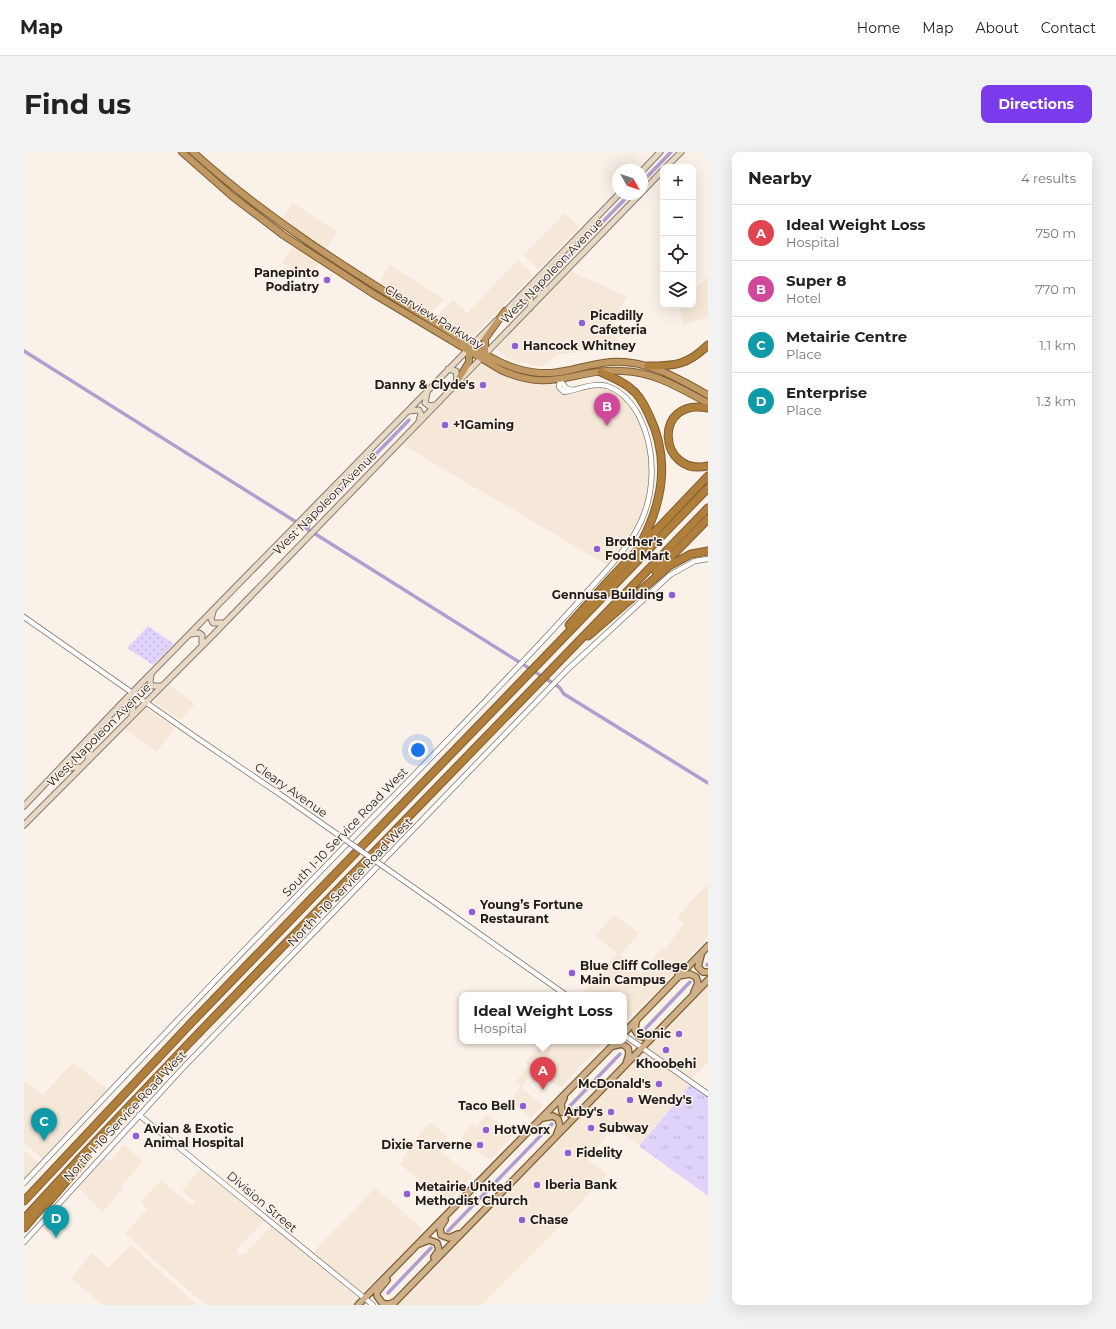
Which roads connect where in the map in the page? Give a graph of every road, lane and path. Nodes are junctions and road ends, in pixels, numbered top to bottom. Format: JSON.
{"nodes":[{"id":1,"x":193,"y":152,"type":"edge"},
{"id":2,"x":660,"y":152,"type":"edge"},
{"id":3,"x":681,"y":152,"type":"edge"},
{"id":4,"x":185,"y":153,"type":"edge"},
{"id":5,"x":648,"y":164,"type":"edge"},
{"id":6,"x":669,"y":164,"type":"edge"},
{"id":7,"x":209,"y":166,"type":"junction"},
{"id":8,"x":660,"y":173,"type":"edge"},
{"id":9,"x":648,"y":186,"type":"edge"},
{"id":10,"x":613,"y":200,"type":"edge"},
{"id":11,"x":634,"y":200,"type":"edge"},
{"id":12,"x":310,"y":253,"type":"junction"},
{"id":13,"x":326,"y":255,"type":"junction"},
{"id":14,"x":322,"y":261,"type":"junction"},
{"id":15,"x":339,"y":262,"type":"junction"},
{"id":16,"x":534,"y":281,"type":"junction"},
{"id":17,"x":545,"y":292,"type":"junction"},
{"id":18,"x":520,"y":296,"type":"junction"},
{"id":19,"x":529,"y":309,"type":"junction"},
{"id":20,"x":505,"y":311,"type":"junction"},
{"id":21,"x":708,"y":345,"type":"edge"},
{"id":22,"x":470,"y":349,"type":"junction"},
{"id":23,"x":484,"y":355,"type":"junction"},
{"id":24,"x":648,"y":366,"type":"junction"},
{"id":25,"x":448,"y":369,"type":"junction"},
{"id":26,"x":578,"y":369,"type":"junction"},
{"id":27,"x":601,"y":372,"type":"junction"},
{"id":28,"x":556,"y":374,"type":"junction"},
{"id":29,"x":560,"y":380,"type":"junction"},
{"id":30,"x":540,"y":381,"type":"junction"},
{"id":31,"x":456,"y":383,"type":"junction"},
{"id":32,"x":428,"y":390,"type":"junction"},
{"id":33,"x":708,"y":395,"type":"edge"},
{"id":34,"x":708,"y":403,"type":"edge"},
{"id":35,"x":436,"y":404,"type":"junction"},
{"id":36,"x":708,"y":408,"type":"edge"},
{"id":37,"x":407,"y":411,"type":"junction"},
{"id":38,"x":419,"y":422,"type":"junction"},
{"id":39,"x":708,"y":466,"type":"edge"},
{"id":40,"x":708,"y":476,"type":"edge"},
{"id":41,"x":708,"y":488,"type":"edge"},
{"id":42,"x":708,"y":508,"type":"edge"},
{"id":43,"x":708,"y":519,"type":"edge"},
{"id":44,"x":638,"y":549,"type":"junction"},
{"id":45,"x":708,"y":550,"type":"edge"},
{"id":46,"x":708,"y":559,"type":"edge"},
{"id":47,"x":640,"y":590,"type":"junction"},
{"id":48,"x":213,"y":611,"type":"junction"},
{"id":49,"x":24,"y":617,"type":"edge"},
{"id":50,"x":225,"y":622,"type":"junction"},
{"id":51,"x":190,"y":634,"type":"junction"},
{"id":52,"x":580,"y":640,"type":"junction"},
{"id":53,"x":556,"y":645,"type":"junction"},
{"id":54,"x":201,"y":646,"type":"junction"},
{"id":55,"x":152,"y":674,"type":"junction"},
{"id":56,"x":162,"y":686,"type":"junction"},
{"id":57,"x":132,"y":693,"type":"junction"},
{"id":58,"x":146,"y":702,"type":"junction"},
{"id":59,"x":120,"y":705,"type":"junction"},
{"id":60,"x":132,"y":716,"type":"junction"},
{"id":61,"x":78,"y":751,"type":"junction"},
{"id":62,"x":70,"y":759,"type":"junction"},
{"id":63,"x":88,"y":760,"type":"junction"},
{"id":64,"x":82,"y":766,"type":"junction"},
{"id":65,"x":24,"y":806,"type":"edge"},
{"id":66,"x":24,"y":825,"type":"edge"},
{"id":67,"x":706,"y":948,"type":"edge"},
{"id":68,"x":708,"y":972,"type":"edge"},
{"id":69,"x":678,"y":976,"type":"junction"},
{"id":70,"x":708,"y":980,"type":"edge"},
{"id":71,"x":562,"y":992,"type":"edge"},
{"id":72,"x":691,"y":998,"type":"junction"},
{"id":73,"x":636,"y":1021,"type":"junction"},
{"id":74,"x":627,"y":1031,"type":"edge"},
{"id":75,"x":658,"y":1032,"type":"junction"},
{"id":76,"x":627,"y":1036,"type":"edge"},
{"id":77,"x":614,"y":1044,"type":"edge"},
{"id":78,"x":622,"y":1044,"type":"edge"},
{"id":79,"x":642,"y":1048,"type":"junction"},
{"id":80,"x":625,"y":1066,"type":"junction"},
{"id":81,"x":566,"y":1094,"type":"junction"},
{"id":82,"x":708,"y":1094,"type":"edge"},
{"id":83,"x":139,"y":1096,"type":"junction"},
{"id":84,"x":583,"y":1108,"type":"junction"},
{"id":85,"x":139,"y":1115,"type":"junction"},
{"id":86,"x":541,"y":1118,"type":"junction"},
{"id":87,"x":554,"y":1139,"type":"junction"},
{"id":88,"x":86,"y":1158,"type":"junction"},
{"id":89,"x":24,"y":1183,"type":"edge"},
{"id":90,"x":462,"y":1199,"type":"junction"},
{"id":91,"x":24,"y":1201,"type":"edge"},
{"id":92,"x":24,"y":1219,"type":"edge"},
{"id":93,"x":473,"y":1222,"type":"junction"},
{"id":94,"x":24,"y":1228,"type":"edge"},
{"id":95,"x":24,"y":1231,"type":"edge"},
{"id":96,"x":24,"y":1242,"type":"edge"},
{"id":97,"x":416,"y":1246,"type":"junction"},
{"id":98,"x":428,"y":1268,"type":"junction"},
{"id":99,"x":390,"y":1272,"type":"junction"},
{"id":100,"x":364,"y":1298,"type":"junction"},
{"id":101,"x":394,"y":1303,"type":"edge"},
{"id":102,"x":358,"y":1305,"type":"edge"},
{"id":103,"x":373,"y":1305,"type":"edge"}],
"edges":[{"from":1,"to":7,"type":"highway","name":"Clearview Parkway"},
{"from":2,"to":5,"type":"main road"},
{"from":3,"to":6,"type":"main road"},
{"from":4,"to":7,"type":"highway"},
{"from":4,"to":12,"type":"highway","name":"Clearview Parkway"},
{"from":7,"to":13,"type":"highway","name":"Clearview Parkway"},
{"from":8,"to":9,"type":"main road","name":"West Napoleon Avenue"},
{"from":10,"to":16,"type":"main road","name":"West Napoleon Avenue"},
{"from":11,"to":17,"type":"main road","name":"West Napoleon Avenue"},
{"from":12,"to":13,"type":"highway"},
{"from":12,"to":14,"type":"highway","name":"Clearview Parkway"},
{"from":13,"to":15,"type":"highway","name":"Clearview Parkway"},
{"from":14,"to":15,"type":"highway"},
{"from":14,"to":22,"type":"highway","name":"Clearview Parkway"},
{"from":15,"to":22,"type":"highway","name":"Clearview Parkway"},
{"from":16,"to":17,"type":"main road"},
{"from":16,"to":18,"type":"main road","name":"West Napoleon Avenue"},
{"from":17,"to":19,"type":"main road","name":"West Napoleon Avenue"},
{"from":18,"to":19,"type":"main road"},
{"from":18,"to":20,"type":"main road","name":"West Napoleon Avenue"},
{"from":19,"to":23,"type":"main road","name":"West Napoleon Avenue"},
{"from":20,"to":22,"type":"main road","name":"West Napoleon Avenue"},
{"from":20,"to":23,"type":"highway"},
{"from":21,"to":24,"type":"highway"},
{"from":22,"to":23,"type":"highway","name":"Clearview Parkway"},
{"from":22,"to":25,"type":"main road","name":"West Napoleon Avenue"},
{"from":22,"to":31,"type":"highway"},
{"from":23,"to":28,"type":"highway","name":"Clearview Parkway"},
{"from":23,"to":30,"type":"highway","name":"Clearview Parkway"},
{"from":23,"to":31,"type":"main road","name":"West Napoleon Avenue"},
{"from":24,"to":26,"type":"highway","name":"Clearview Parkway"},
{"from":24,"to":33,"type":"highway","name":"Clearview Parkway"},
{"from":25,"to":31,"type":"main road"},
{"from":25,"to":32,"type":"main road","name":"West Napoleon Avenue"},
{"from":26,"to":28,"type":"highway","name":"Clearview Parkway"},
{"from":26,"to":29,"type":"highway"},
{"from":27,"to":29,"type":"highway","name":"Clearview Parkway"},
{"from":27,"to":34,"type":"highway","name":"Clearview Parkway"},
{"from":27,"to":44,"type":"highway"},
{"from":28,"to":30,"type":"highway"},
{"from":29,"to":30,"type":"highway","name":"Clearview Parkway"},
{"from":29,"to":89,"type":"street","name":"South I-10 Service Road West"},
{"from":31,"to":35,"type":"main road","name":"West Napoleon Avenue"},
{"from":32,"to":35,"type":"main road"},
{"from":32,"to":37,"type":"main road","name":"West Napoleon Avenue"},
{"from":35,"to":38,"type":"main road","name":"West Napoleon Avenue"},
{"from":36,"to":39,"type":"highway"},
{"from":37,"to":38,"type":"main road"},
{"from":37,"to":48,"type":"main road","name":"West Napoleon Avenue"},
{"from":38,"to":50,"type":"main road","name":"West Napoleon Avenue"},
{"from":40,"to":44,"type":"highway"},
{"from":41,"to":53,"type":"highway"},
{"from":42,"to":52,"type":"highway"},
{"from":43,"to":47,"type":"highway"},
{"from":44,"to":53,"type":"highway"},
{"from":45,"to":47,"type":"highway"},
{"from":46,"to":85,"type":"street","name":"North I-10 Service Road West"},
{"from":47,"to":52,"type":"highway"},
{"from":48,"to":50,"type":"main road"},
{"from":48,"to":51,"type":"main road","name":"West Napoleon Avenue"},
{"from":49,"to":57,"type":"street","name":"Cleary Avenue"},
{"from":50,"to":54,"type":"main road","name":"West Napoleon Avenue"},
{"from":51,"to":54,"type":"main road"},
{"from":51,"to":55,"type":"main road","name":"West Napoleon Avenue"},
{"from":52,"to":83,"type":"highway"},
{"from":53,"to":91,"type":"highway"},
{"from":54,"to":56,"type":"main road","name":"West Napoleon Avenue"},
{"from":55,"to":56,"type":"main road"},
{"from":55,"to":57,"type":"main road","name":"West Napoleon Avenue"},
{"from":56,"to":58,"type":"main road","name":"West Napoleon Avenue"},
{"from":57,"to":58,"type":"street","name":"Cleary Avenue"},
{"from":57,"to":59,"type":"main road","name":"West Napoleon Avenue"},
{"from":58,"to":60,"type":"main road","name":"West Napoleon Avenue"},
{"from":58,"to":71,"type":"street","name":"Cleary Avenue","bridge":true},
{"from":59,"to":60,"type":"main road"},
{"from":59,"to":61,"type":"main road","name":"West Napoleon Avenue"},
{"from":60,"to":63,"type":"main road","name":"West Napoleon Avenue"},
{"from":61,"to":62,"type":"main road","name":"West Napoleon Avenue"},
{"from":61,"to":63,"type":"main road"},
{"from":62,"to":64,"type":"main road"},
{"from":62,"to":65,"type":"main road","name":"West Napoleon Avenue"},
{"from":63,"to":64,"type":"main road","name":"West Napoleon Avenue"},
{"from":64,"to":66,"type":"main road","name":"West Napoleon Avenue"},
{"from":67,"to":68,"type":"main road"},
{"from":67,"to":69,"type":"main road"},
{"from":69,"to":72,"type":"main road"},
{"from":69,"to":73,"type":"main road"},
{"from":70,"to":72,"type":"main road"},
{"from":72,"to":75,"type":"main road"},
{"from":73,"to":74,"type":"main road"},
{"from":73,"to":75,"type":"main road"},
{"from":75,"to":79,"type":"main road"},
{"from":76,"to":79,"type":"street"},
{"from":77,"to":81,"type":"main road"},
{"from":78,"to":80,"type":"main road"},
{"from":79,"to":80,"type":"main road"},
{"from":79,"to":82,"type":"street"},
{"from":80,"to":84,"type":"main road"},
{"from":81,"to":84,"type":"main road"},
{"from":81,"to":86,"type":"main road"},
{"from":83,"to":88,"type":"highway"},
{"from":83,"to":92,"type":"highway"},
{"from":84,"to":87,"type":"main road"},
{"from":85,"to":96,"type":"street","name":"North I-10 Service Road West"},
{"from":85,"to":100,"type":"street","name":"Division Street"},
{"from":86,"to":87,"type":"main road"},
{"from":86,"to":90,"type":"main road"},
{"from":87,"to":93,"type":"main road"},
{"from":88,"to":94,"type":"highway"},
{"from":88,"to":95,"type":"highway"},
{"from":90,"to":93,"type":"main road"},
{"from":90,"to":97,"type":"main road"},
{"from":93,"to":98,"type":"main road"},
{"from":97,"to":98,"type":"main road"},
{"from":97,"to":99,"type":"main road"},
{"from":98,"to":101,"type":"main road"},
{"from":99,"to":100,"type":"main road"},
{"from":99,"to":101,"type":"main road"},
{"from":100,"to":102,"type":"main road"},
{"from":100,"to":103,"type":"street","name":"Division Street"}]}
